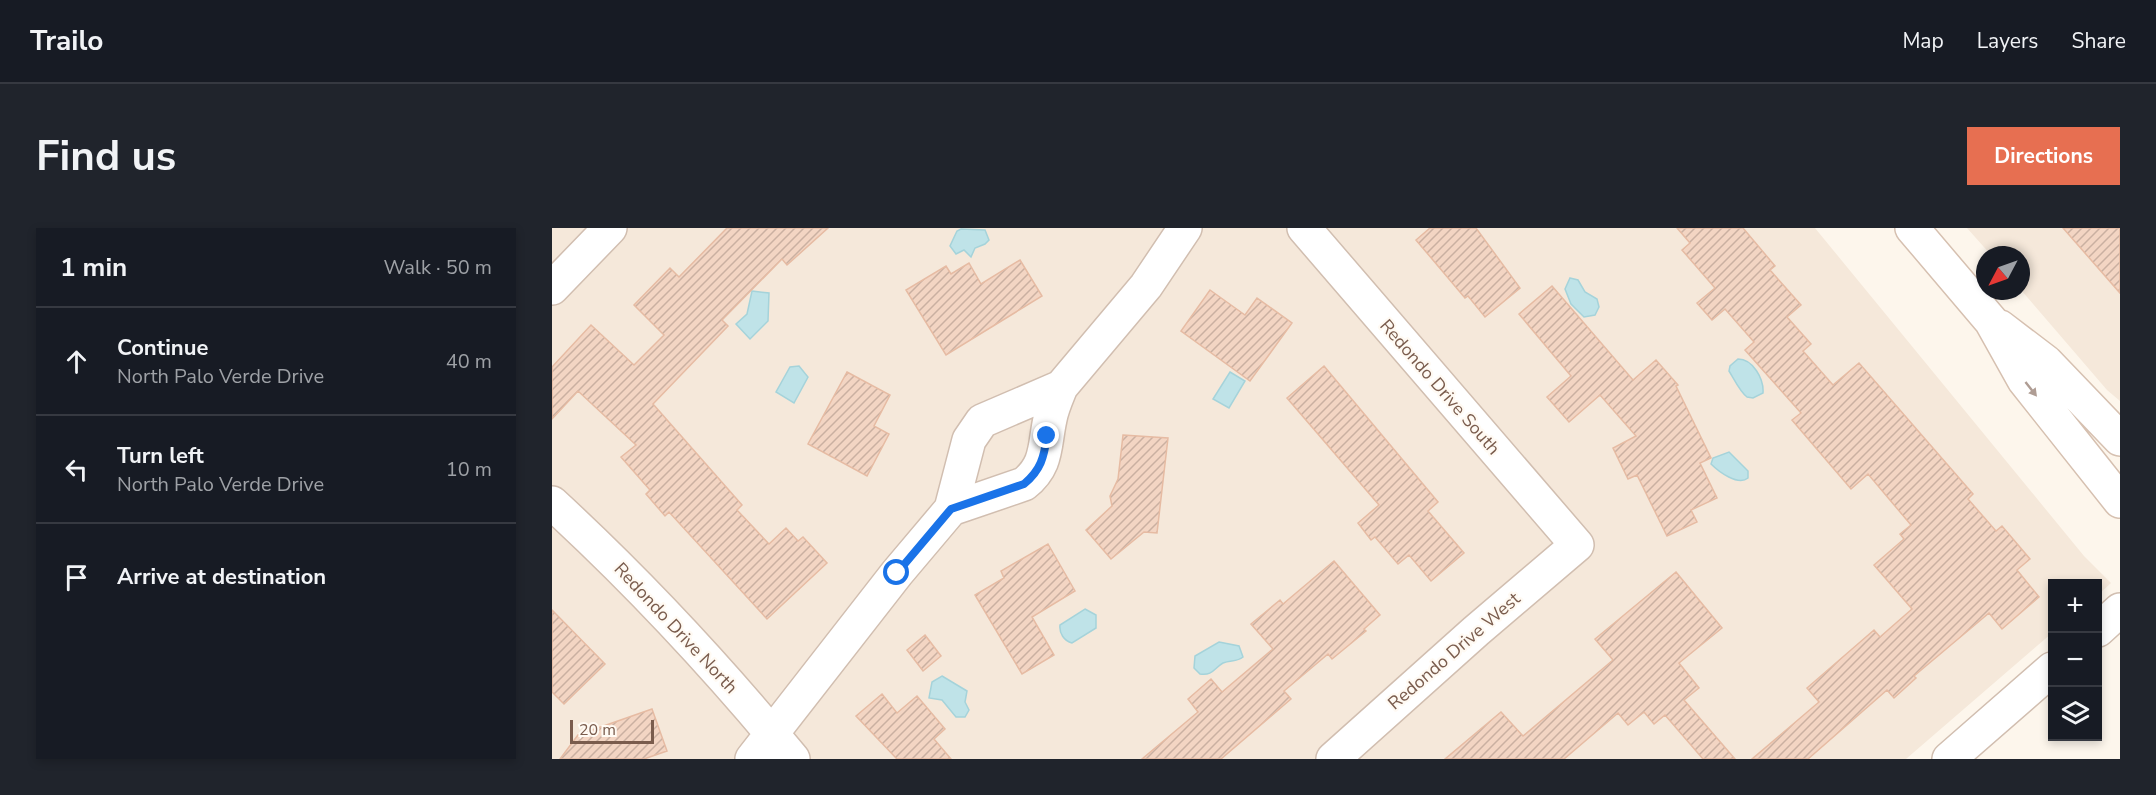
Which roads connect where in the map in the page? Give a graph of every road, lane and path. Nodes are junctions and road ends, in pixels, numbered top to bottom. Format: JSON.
{"nodes":[{"id":1,"x":610,"y":228,"type":"edge"},
{"id":2,"x":1185,"y":228,"type":"edge"},
{"id":3,"x":1304,"y":228,"type":"edge"},
{"id":4,"x":1912,"y":228,"type":"edge"},
{"id":5,"x":552,"y":288,"type":"edge"},
{"id":6,"x":1991,"y":321,"type":"junction"},
{"id":7,"x":1061,"y":387,"type":"junction"},
{"id":8,"x":2120,"y":439,"type":"edge"},
{"id":9,"x":2120,"y":501,"type":"edge"},
{"id":10,"x":552,"y":503,"type":"edge"},
{"id":11,"x":951,"y":509,"type":"junction"},
{"id":12,"x":1577,"y":545,"type":"joint"},
{"id":13,"x":2120,"y":610,"type":"edge"},
{"id":14,"x":2102,"y":626,"type":"edge"},
{"id":15,"x":2048,"y":672,"type":"edge"},
{"id":16,"x":771,"y":732,"type":"junction"},
{"id":17,"x":752,"y":759,"type":"edge"},
{"id":18,"x":792,"y":759,"type":"edge"},
{"id":19,"x":1333,"y":759,"type":"edge"},
{"id":20,"x":1948,"y":759,"type":"edge"}],
"edges":[{"from":1,"to":5,"type":"street"},
{"from":2,"to":7,"type":"street"},
{"from":3,"to":12,"type":"street","name":"Redondo Drive South"},
{"from":4,"to":6,"type":"street"},
{"from":6,"to":8,"type":"street"},
{"from":6,"to":9,"type":"street","one_way":true},
{"from":7,"to":11,"type":"street"},
{"from":7,"to":11,"type":"street"},
{"from":10,"to":16,"type":"street","name":"Redondo Drive North"},
{"from":11,"to":16,"type":"street"},
{"from":12,"to":19,"type":"street","name":"Redondo Drive West"},
{"from":13,"to":14,"type":"street"},
{"from":15,"to":20,"type":"street"},
{"from":16,"to":17,"type":"street"},
{"from":16,"to":18,"type":"street","name":"Redondo Drive North"}]}
